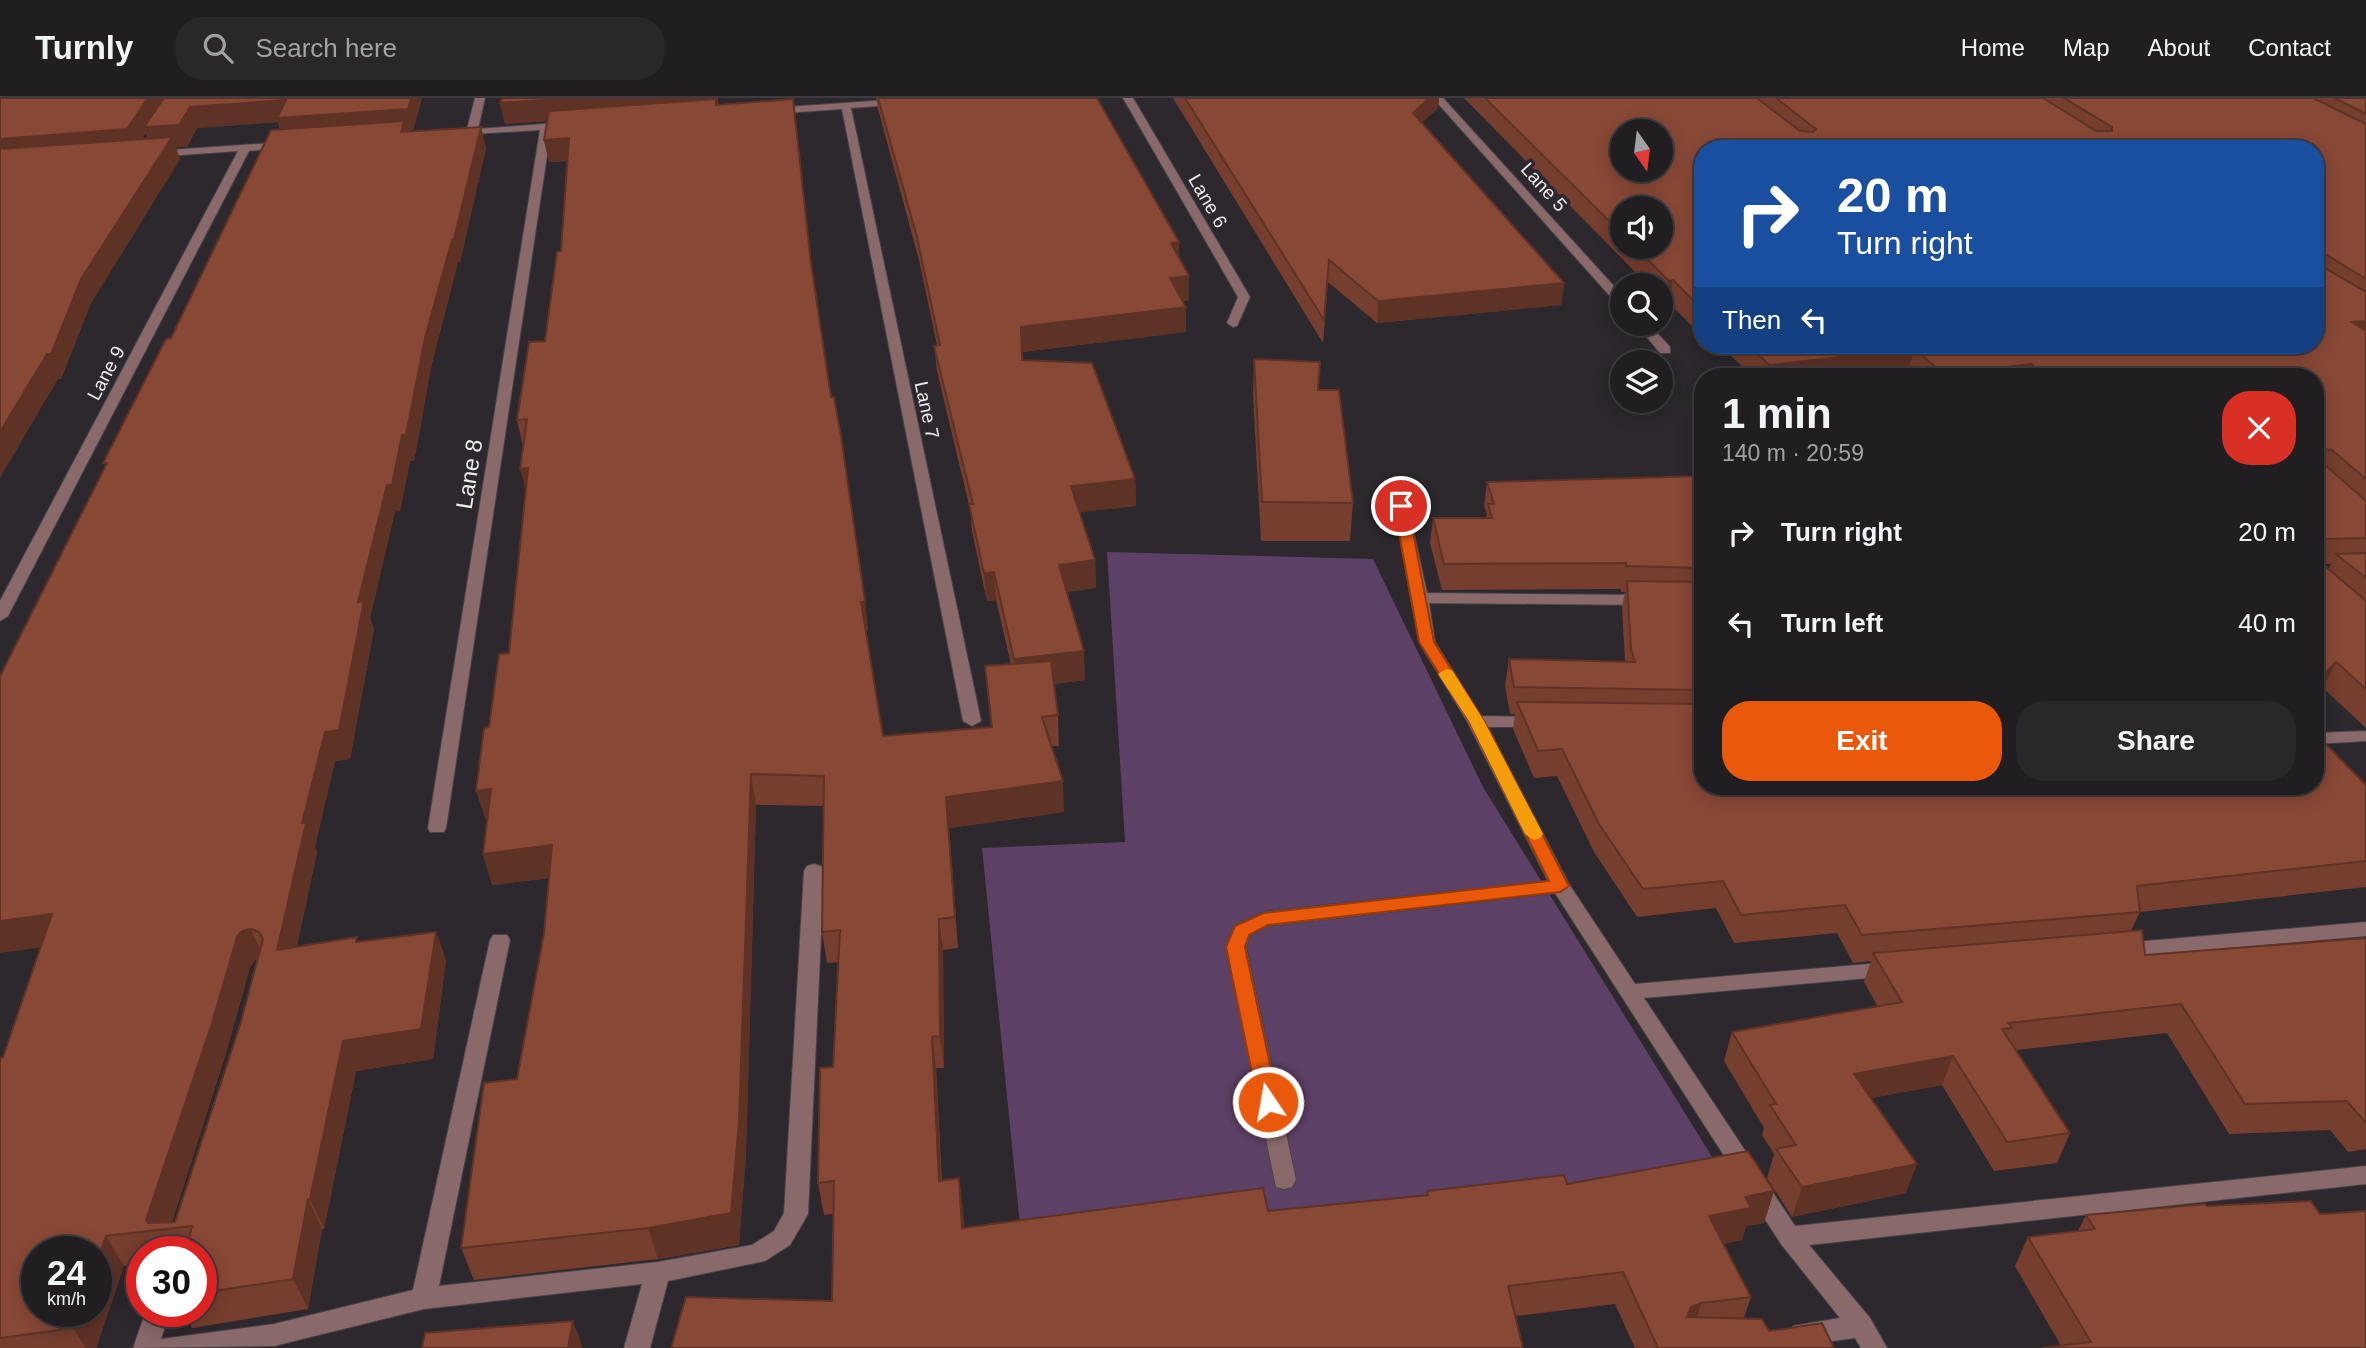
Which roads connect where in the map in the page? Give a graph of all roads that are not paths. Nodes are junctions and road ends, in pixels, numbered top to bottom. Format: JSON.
{"nodes":[{"id":1,"x":480,"y":98,"type":"edge"},
{"id":2,"x":780,"y":98,"type":"edge"},
{"id":3,"x":1128,"y":98,"type":"edge"},
{"id":4,"x":1438,"y":98,"type":"edge"},
{"id":5,"x":911,"y":101,"type":"edge"},
{"id":6,"x":846,"y":106,"type":"junction"},
{"id":7,"x":781,"y":110,"type":"junction"},
{"id":8,"x":754,"y":112,"type":"edge"},
{"id":9,"x":587,"y":124,"type":"edge"},
{"id":10,"x":546,"y":127,"type":"junction"},
{"id":11,"x":472,"y":132,"type":"junction"},
{"id":12,"x":445,"y":134,"type":"edge"},
{"id":13,"x":148,"y":144,"type":"edge"},
{"id":14,"x":299,"y":144,"type":"edge"},
{"id":15,"x":245,"y":148,"type":"junction"},
{"id":16,"x":1610,"y":289,"type":"edge"},
{"id":17,"x":1233,"y":323,"type":"dead end"},
{"id":18,"x":1653,"y":336,"type":"edge"},
{"id":19,"x":1665,"y":350,"type":"dead end"},
{"id":20,"x":1401,"y":506,"type":"dead end"},
{"id":21,"x":1420,"y":598,"type":"junction"},
{"id":22,"x":1662,"y":600,"type":"edge"},
{"id":23,"x":0,"y":616,"type":"edge"},
{"id":24,"x":972,"y":721,"type":"dead end"},
{"id":25,"x":1476,"y":721,"type":"junction"},
{"id":26,"x":1556,"y":722,"type":"edge"},
{"id":27,"x":2366,"y":736,"type":"edge"},
{"id":28,"x":2324,"y":738,"type":"edge"},
{"id":29,"x":437,"y":828,"type":"dead end"},
{"id":30,"x":814,"y":871,"type":"dead end"},
{"id":31,"x":1560,"y":886,"type":"junction"},
{"id":32,"x":2366,"y":929,"type":"edge"},
{"id":33,"x":500,"y":940,"type":"dead end"},
{"id":34,"x":2102,"y":951,"type":"edge"},
{"id":35,"x":1908,"y":968,"type":"edge"},
{"id":36,"x":1630,"y":992,"type":"junction"},
{"id":37,"x":2366,"y":1175,"type":"edge"},
{"id":38,"x":1284,"y":1180,"type":"dead end"},
{"id":39,"x":1789,"y":1237,"type":"junction"},
{"id":40,"x":658,"y":1272,"type":"junction"},
{"id":41,"x":424,"y":1298,"type":"junction"},
{"id":42,"x":1861,"y":1326,"type":"junction"},
{"id":43,"x":153,"y":1327,"type":"edge"},
{"id":44,"x":1783,"y":1336,"type":"edge"},
{"id":45,"x":272,"y":1342,"type":"edge"},
{"id":46,"x":146,"y":1348,"type":"edge"},
{"id":47,"x":168,"y":1348,"type":"edge"},
{"id":48,"x":637,"y":1348,"type":"edge"},
{"id":49,"x":1874,"y":1348,"type":"edge"}],
"edges":[{"from":1,"to":11,"type":"street"},
{"from":2,"to":7,"type":"street"},
{"from":3,"to":17,"type":"street","name":"Lane 6"},
{"from":4,"to":16,"type":"street","name":"Lane 5"},
{"from":5,"to":6,"type":"street"},
{"from":6,"to":7,"type":"street"},
{"from":6,"to":24,"type":"street","name":"Lane 7"},
{"from":7,"to":8,"type":"street"},
{"from":9,"to":10,"type":"street"},
{"from":10,"to":11,"type":"street"},
{"from":10,"to":29,"type":"street","name":"Lane 8"},
{"from":11,"to":12,"type":"street"},
{"from":13,"to":15,"type":"street"},
{"from":14,"to":15,"type":"street"},
{"from":15,"to":23,"type":"street","name":"Lane 9"},
{"from":18,"to":19,"type":"street"},
{"from":20,"to":21,"type":"street"},
{"from":21,"to":22,"type":"street"},
{"from":21,"to":25,"type":"street"},
{"from":25,"to":26,"type":"street"},
{"from":25,"to":31,"type":"street"},
{"from":27,"to":28,"type":"street"},
{"from":30,"to":40,"type":"street"},
{"from":31,"to":36,"type":"street"},
{"from":31,"to":38,"type":"street"},
{"from":32,"to":34,"type":"street"},
{"from":33,"to":41,"type":"street"},
{"from":35,"to":36,"type":"street"},
{"from":36,"to":39,"type":"street"},
{"from":37,"to":39,"type":"street"},
{"from":39,"to":42,"type":"street"},
{"from":40,"to":41,"type":"street"},
{"from":40,"to":48,"type":"street"},
{"from":41,"to":45,"type":"street"},
{"from":42,"to":44,"type":"street"},
{"from":42,"to":49,"type":"street"},
{"from":43,"to":46,"type":"street"},
{"from":45,"to":47,"type":"street"}]}
